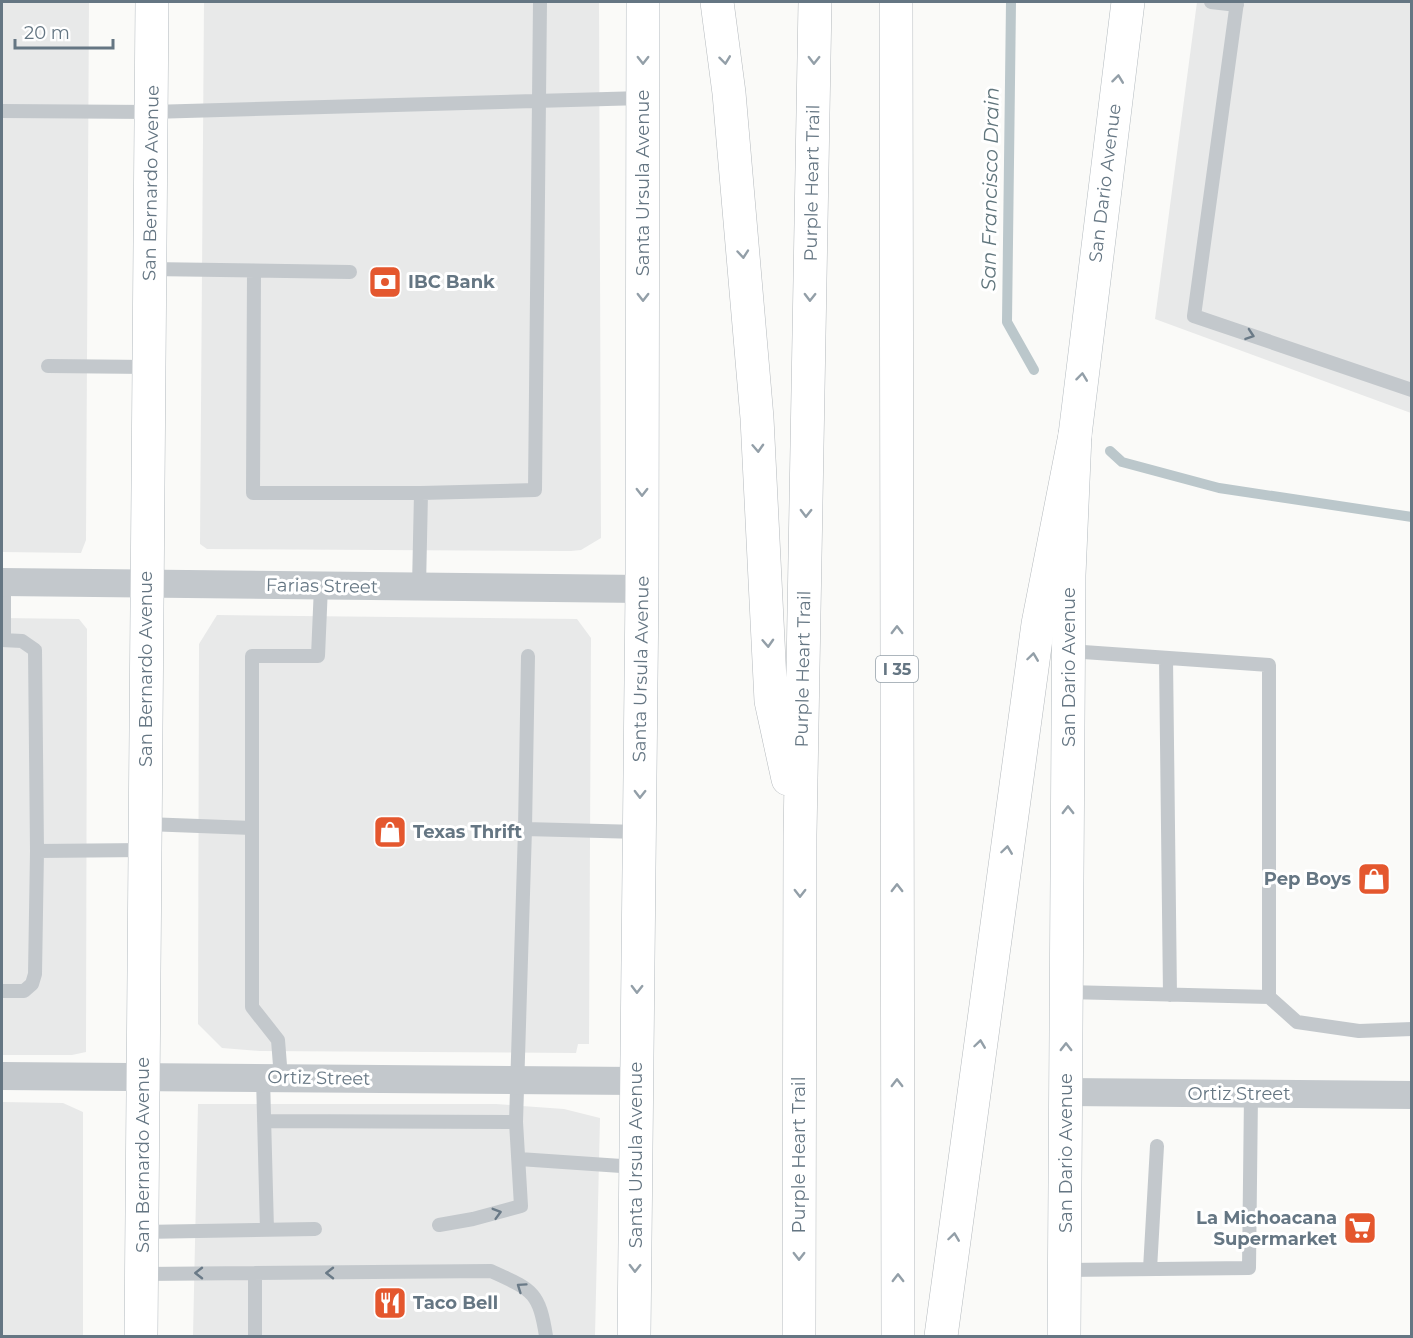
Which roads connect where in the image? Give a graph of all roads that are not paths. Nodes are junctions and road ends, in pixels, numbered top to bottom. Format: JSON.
{"nodes":[{"id":1,"x":153,"y":2,"type":"edge"},
{"id":2,"x":540,"y":2,"type":"edge"},
{"id":3,"x":643,"y":2,"type":"edge"},
{"id":4,"x":717,"y":2,"type":"edge"},
{"id":5,"x":815,"y":2,"type":"edge"},
{"id":6,"x":896,"y":2,"type":"edge"},
{"id":7,"x":1128,"y":2,"type":"edge"},
{"id":8,"x":1211,"y":2,"type":"edge"},
{"id":9,"x":1237,"y":3,"type":"edge"},
{"id":10,"x":643,"y":98,"type":"junction"},
{"id":11,"x":539,"y":102,"type":"junction"},
{"id":12,"x":2,"y":111,"type":"edge"},
{"id":13,"x":151,"y":112,"type":"junction"},
{"id":14,"x":149,"y":269,"type":"junction"},
{"id":15,"x":254,"y":271,"type":"junction"},
{"id":16,"x":350,"y":272,"type":"dead end"},
{"id":17,"x":48,"y":366,"type":"dead end"},
{"id":18,"x":148,"y":367,"type":"junction"},
{"id":19,"x":1412,"y":390,"type":"edge"},
{"id":20,"x":1075,"y":435,"type":"junction"},
{"id":21,"x":421,"y":493,"type":"junction"},
{"id":22,"x":3,"y":582,"type":"edge"},
{"id":23,"x":146,"y":584,"type":"junction"},
{"id":24,"x":321,"y":586,"type":"junction"},
{"id":25,"x":419,"y":587,"type":"junction"},
{"id":26,"x":642,"y":589,"type":"junction"},
{"id":27,"x":3,"y":640,"type":"edge"},
{"id":28,"x":1069,"y":651,"type":"junction"},
{"id":29,"x":528,"y":656,"type":"dead end"},
{"id":30,"x":1166,"y":658,"type":"junction"},
{"id":31,"x":252,"y":828,"type":"junction"},
{"id":32,"x":525,"y":829,"type":"junction"},
{"id":33,"x":639,"y":832,"type":"junction"},
{"id":34,"x":800,"y":835,"type":"junction"},
{"id":35,"x":145,"y":837,"type":"junction"},
{"id":36,"x":37,"y":851,"type":"junction"},
{"id":37,"x":2,"y":991,"type":"edge"},
{"id":38,"x":1067,"y":992,"type":"junction"},
{"id":39,"x":1170,"y":995,"type":"junction"},
{"id":40,"x":1269,"y":997,"type":"junction"},
{"id":41,"x":1412,"y":1029,"type":"edge"},
{"id":42,"x":2,"y":1076,"type":"edge"},
{"id":43,"x":143,"y":1077,"type":"junction"},
{"id":44,"x":272,"y":1078,"type":"junction"},
{"id":45,"x":518,"y":1080,"type":"junction"},
{"id":46,"x":636,"y":1081,"type":"junction"},
{"id":47,"x":1066,"y":1092,"type":"junction"},
{"id":48,"x":1251,"y":1094,"type":"junction"},
{"id":49,"x":1412,"y":1095,"type":"edge"},
{"id":50,"x":264,"y":1121,"type":"junction"},
{"id":51,"x":516,"y":1122,"type":"junction"},
{"id":52,"x":1157,"y":1146,"type":"dead end"},
{"id":53,"x":519,"y":1159,"type":"junction"},
{"id":54,"x":636,"y":1167,"type":"junction"},
{"id":55,"x":439,"y":1225,"type":"dead end"},
{"id":56,"x":315,"y":1229,"type":"dead end"},
{"id":57,"x":267,"y":1230,"type":"junction"},
{"id":58,"x":142,"y":1232,"type":"junction"},
{"id":59,"x":1150,"y":1269,"type":"junction"},
{"id":60,"x":1065,"y":1270,"type":"junction"},
{"id":61,"x":255,"y":1273,"type":"junction"},
{"id":62,"x":142,"y":1274,"type":"junction"},
{"id":63,"x":141,"y":1336,"type":"edge"},
{"id":64,"x":255,"y":1336,"type":"edge"},
{"id":65,"x":546,"y":1336,"type":"edge"},
{"id":66,"x":634,"y":1336,"type":"edge"},
{"id":67,"x":799,"y":1336,"type":"edge"},
{"id":68,"x":898,"y":1336,"type":"edge"},
{"id":69,"x":941,"y":1336,"type":"edge"},
{"id":70,"x":1064,"y":1336,"type":"edge"}],
"edges":[{"from":1,"to":13,"type":"main road","name":"San Bernardo Avenue"},
{"from":2,"to":11,"type":"lane"},
{"from":3,"to":10,"type":"main road","name":"Santa Ursula Avenue","one_way":true},
{"from":4,"to":34,"type":"main road","one_way":true},
{"from":5,"to":34,"type":"main road","name":"Purple Heart Trail","one_way":true},
{"from":68,"to":6,"type":"main road","number":"I 35","one_way":true},
{"from":20,"to":7,"type":"main road","name":"San Dario Avenue","one_way":true},
{"from":8,"to":9,"type":"lane"},
{"from":9,"to":19,"type":"lane","one_way":true},
{"from":10,"to":11,"type":"lane"},
{"from":10,"to":26,"type":"main road","name":"Santa Ursula Avenue","one_way":true},
{"from":11,"to":13,"type":"lane"},
{"from":11,"to":21,"type":"lane"},
{"from":12,"to":13,"type":"lane"},
{"from":13,"to":14,"type":"main road","name":"San Bernardo Avenue"},
{"from":14,"to":15,"type":"lane"},
{"from":14,"to":18,"type":"main road","name":"San Bernardo Avenue"},
{"from":15,"to":16,"type":"lane"},
{"from":15,"to":21,"type":"lane"},
{"from":17,"to":18,"type":"lane"},
{"from":18,"to":23,"type":"main road","name":"San Bernardo Avenue"},
{"from":20,"to":28,"type":"main road","name":"San Dario Avenue"},
{"from":69,"to":20,"type":"main road","one_way":true},
{"from":21,"to":25,"type":"lane"},
{"from":22,"to":23,"type":"street","name":"Farias Street"},
{"from":22,"to":27,"type":"lane"},
{"from":23,"to":24,"type":"street","name":"Farias Street"},
{"from":23,"to":35,"type":"main road","name":"San Bernardo Avenue"},
{"from":24,"to":25,"type":"street","name":"Farias Street"},
{"from":24,"to":31,"type":"lane"},
{"from":25,"to":26,"type":"street","name":"Farias Street"},
{"from":26,"to":33,"type":"main road","name":"Santa Ursula Avenue","one_way":true},
{"from":27,"to":36,"type":"lane"},
{"from":28,"to":30,"type":"lane"},
{"from":38,"to":28,"type":"main road","name":"San Dario Avenue","one_way":true},
{"from":29,"to":32,"type":"lane"},
{"from":30,"to":39,"type":"lane"},
{"from":30,"to":40,"type":"lane"},
{"from":31,"to":35,"type":"lane"},
{"from":31,"to":44,"type":"lane"},
{"from":32,"to":33,"type":"lane"},
{"from":32,"to":45,"type":"lane"},
{"from":33,"to":46,"type":"main road","name":"Santa Ursula Avenue","one_way":true},
{"from":34,"to":67,"type":"main road","name":"Purple Heart Trail","one_way":true},
{"from":35,"to":36,"type":"lane"},
{"from":35,"to":43,"type":"main road","name":"San Bernardo Avenue"},
{"from":36,"to":37,"type":"lane"},
{"from":38,"to":39,"type":"lane"},
{"from":47,"to":38,"type":"main road","name":"San Dario Avenue","one_way":true},
{"from":39,"to":40,"type":"lane"},
{"from":40,"to":41,"type":"lane"},
{"from":42,"to":43,"type":"street","name":"Ortiz Street"},
{"from":43,"to":44,"type":"street","name":"Ortiz Street"},
{"from":43,"to":58,"type":"main road","name":"San Bernardo Avenue"},
{"from":44,"to":45,"type":"street","name":"Ortiz Street"},
{"from":44,"to":50,"type":"lane"},
{"from":45,"to":46,"type":"street","name":"Ortiz Street"},
{"from":45,"to":51,"type":"lane"},
{"from":46,"to":54,"type":"main road","name":"Santa Ursula Avenue"},
{"from":47,"to":48,"type":"street","name":"Ortiz Street"},
{"from":47,"to":60,"type":"main road","name":"San Dario Avenue"},
{"from":48,"to":49,"type":"street","name":"Ortiz Street"},
{"from":48,"to":59,"type":"lane"},
{"from":50,"to":51,"type":"lane"},
{"from":50,"to":57,"type":"lane"},
{"from":51,"to":53,"type":"lane"},
{"from":52,"to":59,"type":"lane"},
{"from":53,"to":54,"type":"lane"},
{"from":55,"to":53,"type":"lane","one_way":true},
{"from":54,"to":66,"type":"main road","name":"Santa Ursula Avenue","one_way":true},
{"from":56,"to":57,"type":"lane"},
{"from":57,"to":58,"type":"lane"},
{"from":58,"to":62,"type":"main road","name":"San Bernardo Avenue"},
{"from":59,"to":60,"type":"lane"},
{"from":60,"to":70,"type":"main road","name":"San Dario Avenue"},
{"from":61,"to":62,"type":"lane","one_way":true},
{"from":61,"to":64,"type":"lane"},
{"from":65,"to":61,"type":"lane","one_way":true},
{"from":62,"to":63,"type":"main road","name":"San Bernardo Avenue"}]}
